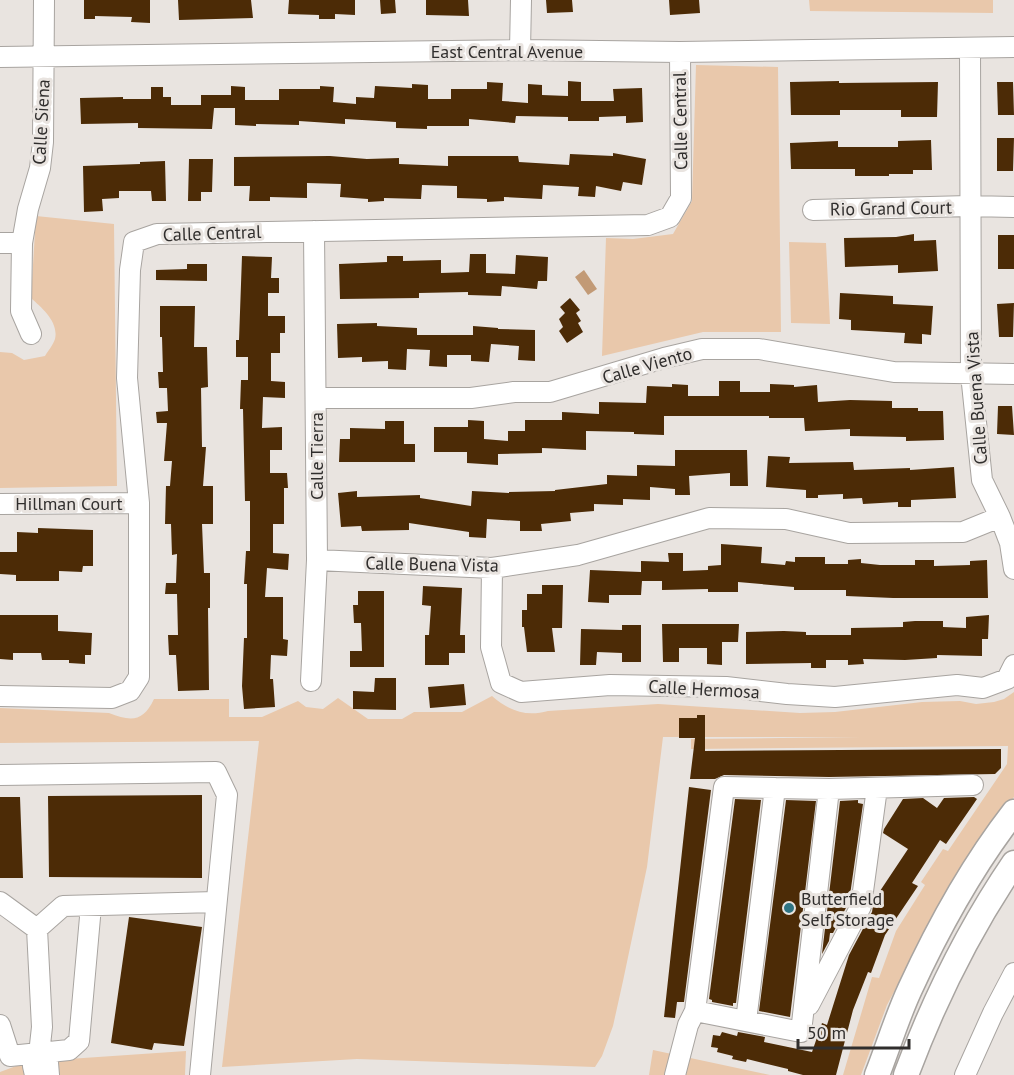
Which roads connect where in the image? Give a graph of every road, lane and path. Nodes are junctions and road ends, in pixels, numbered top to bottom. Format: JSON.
{"nodes":[{"id":1,"x":44,"y":0,"type":"edge"},
{"id":2,"x":521,"y":0,"type":"edge"},
{"id":3,"x":1014,"y":47,"type":"edge"},
{"id":4,"x":970,"y":48,"type":"junction"},
{"id":5,"x":520,"y":50,"type":"junction"},
{"id":6,"x":680,"y":52,"type":"junction"},
{"id":7,"x":44,"y":56,"type":"junction"},
{"id":8,"x":0,"y":57,"type":"edge"},
{"id":9,"x":969,"y":206,"type":"junction"},
{"id":10,"x":1014,"y":207,"type":"edge"},
{"id":11,"x":813,"y":210,"type":"dead end"},
{"id":12,"x":314,"y":231,"type":"junction"},
{"id":13,"x":0,"y":243,"type":"edge"},
{"id":14,"x":22,"y":243,"type":"junction"},
{"id":15,"x":31,"y":334,"type":"dead end"},
{"id":16,"x":971,"y":374,"type":"junction"},
{"id":17,"x":1014,"y":374,"type":"edge"},
{"id":18,"x":316,"y":398,"type":"junction"},
{"id":19,"x":139,"y":503,"type":"junction"},
{"id":20,"x":0,"y":504,"type":"edge"},
{"id":21,"x":1000,"y":517,"type":"junction"},
{"id":22,"x":317,"y":560,"type":"junction"},
{"id":23,"x":492,"y":568,"type":"junction"},
{"id":24,"x":1014,"y":569,"type":"edge"},
{"id":25,"x":1014,"y":665,"type":"edge"},
{"id":26,"x":311,"y":681,"type":"dead end"},
{"id":27,"x":0,"y":696,"type":"edge"},
{"id":28,"x":0,"y":775,"type":"edge"},
{"id":29,"x":973,"y":785,"type":"dead end"},
{"id":30,"x":775,"y":788,"type":"junction"},
{"id":31,"x":877,"y":788,"type":"junction"},
{"id":32,"x":829,"y":789,"type":"junction"},
{"id":33,"x":1014,"y":812,"type":"edge"},
{"id":34,"x":1014,"y":863,"type":"edge"},
{"id":35,"x":0,"y":902,"type":"edge"},
{"id":36,"x":216,"y":902,"type":"junction"},
{"id":37,"x":92,"y":906,"type":"junction"},
{"id":38,"x":37,"y":929,"type":"junction"},
{"id":39,"x":1014,"y":973,"type":"edge"},
{"id":40,"x":695,"y":1011,"type":"junction"},
{"id":41,"x":803,"y":1017,"type":"junction"},
{"id":42,"x":746,"y":1021,"type":"junction"},
{"id":43,"x":0,"y":1025,"type":"edge"},
{"id":44,"x":39,"y":1054,"type":"junction"},
{"id":45,"x":34,"y":1075,"type":"edge"},
{"id":46,"x":49,"y":1075,"type":"edge"},
{"id":47,"x":201,"y":1075,"type":"edge"},
{"id":48,"x":675,"y":1075,"type":"edge"},
{"id":49,"x":877,"y":1075,"type":"edge"},
{"id":50,"x":906,"y":1075,"type":"edge"},
{"id":51,"x":966,"y":1075,"type":"edge"}],
"edges":[{"from":1,"to":7,"type":"street","name":"Calle Siena"},
{"from":2,"to":5,"type":"street"},
{"from":3,"to":4,"type":"street","name":"East Central Avenue"},
{"from":4,"to":6,"type":"street","name":"East Central Avenue"},
{"from":4,"to":9,"type":"street","name":"Calle Buena Vista"},
{"from":5,"to":6,"type":"street","name":"East Central Avenue"},
{"from":5,"to":7,"type":"street","name":"East Central Avenue"},
{"from":6,"to":12,"type":"street","name":"Calle Central"},
{"from":7,"to":8,"type":"street","name":"East Central Avenue"},
{"from":7,"to":14,"type":"street","name":"Calle Siena"},
{"from":9,"to":10,"type":"street","name":"Rio Grand Court"},
{"from":9,"to":11,"type":"street","name":"Rio Grand Court"},
{"from":9,"to":16,"type":"street","name":"Calle Buena Vista"},
{"from":12,"to":18,"type":"street","name":"Calle Tierra"},
{"from":12,"to":19,"type":"street","name":"Calle Central"},
{"from":13,"to":14,"type":"street"},
{"from":14,"to":15,"type":"street","name":"Calle Siena"},
{"from":16,"to":17,"type":"street","name":"Calle Viento"},
{"from":16,"to":18,"type":"street","name":"Calle Viento"},
{"from":16,"to":21,"type":"street","name":"Calle Buena Vista"},
{"from":18,"to":22,"type":"street","name":"Calle Tierra"},
{"from":19,"to":20,"type":"street","name":"Hillman Court"},
{"from":19,"to":27,"type":"street","name":"Calle Central"},
{"from":21,"to":23,"type":"street","name":"Calle Buena Vista"},
{"from":21,"to":24,"type":"street"},
{"from":22,"to":23,"type":"street","name":"Calle Buena Vista"},
{"from":22,"to":26,"type":"street","name":"Calle Tierra"},
{"from":23,"to":25,"type":"street","name":"Calle Hermosa"},
{"from":28,"to":36,"type":"street"},
{"from":29,"to":31,"type":"street"},
{"from":30,"to":32,"type":"street"},
{"from":30,"to":40,"type":"street"},
{"from":30,"to":42,"type":"street"},
{"from":31,"to":32,"type":"street"},
{"from":31,"to":41,"type":"street"},
{"from":32,"to":41,"type":"street"},
{"from":33,"to":49,"type":"main road"},
{"from":34,"to":50,"type":"main road"},
{"from":35,"to":38,"type":"street"},
{"from":36,"to":37,"type":"street"},
{"from":36,"to":47,"type":"street"},
{"from":37,"to":38,"type":"street"},
{"from":37,"to":44,"type":"street"},
{"from":38,"to":44,"type":"street"},
{"from":39,"to":51,"type":"street"},
{"from":40,"to":42,"type":"street"},
{"from":40,"to":48,"type":"street"},
{"from":41,"to":42,"type":"street"},
{"from":43,"to":44,"type":"street"},
{"from":44,"to":45,"type":"street"},
{"from":44,"to":46,"type":"street"}]}
